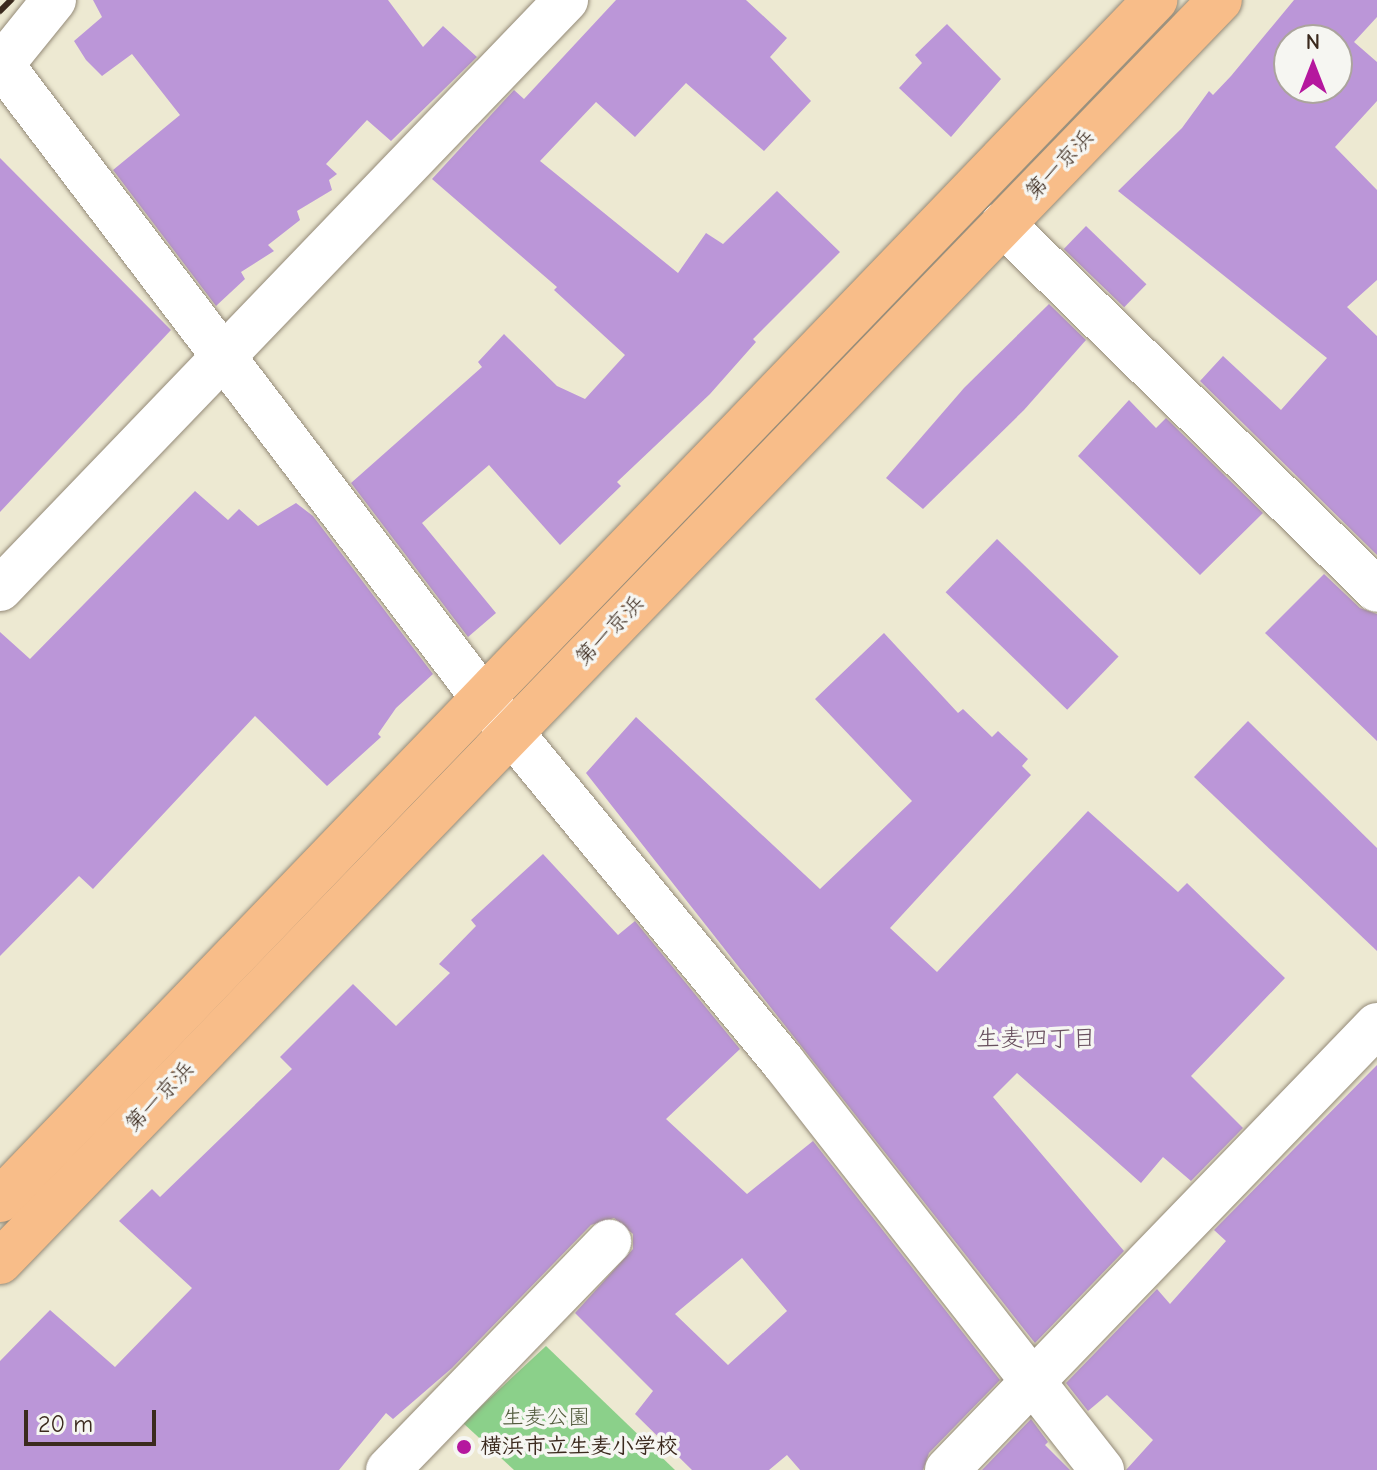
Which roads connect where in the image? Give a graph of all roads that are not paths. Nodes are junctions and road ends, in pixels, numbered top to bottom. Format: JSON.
{"nodes":[{"id":1,"x":54,"y":0,"type":"edge"},
{"id":2,"x":566,"y":0,"type":"edge"},
{"id":3,"x":1155,"y":0,"type":"edge"},
{"id":4,"x":1220,"y":0,"type":"edge"},
{"id":5,"x":1,"y":66,"type":"edge"},
{"id":6,"x":1003,"y":224,"type":"junction"},
{"id":7,"x":223,"y":358,"type":"junction"},
{"id":8,"x":0,"y":589,"type":"edge"},
{"id":9,"x":1377,"y":590,"type":"edge"},
{"id":10,"x":483,"y":698,"type":"junction"},
{"id":11,"x":511,"y":734,"type":"junction"},
{"id":12,"x":1377,"y":1025,"type":"edge"},
{"id":13,"x":0,"y":1200,"type":"edge"},
{"id":14,"x":609,"y":1242,"type":"dead end"},
{"id":15,"x":0,"y":1262,"type":"edge"},
{"id":16,"x":1033,"y":1381,"type":"junction"},
{"id":17,"x":388,"y":1470,"type":"edge"},
{"id":18,"x":947,"y":1470,"type":"edge"},
{"id":19,"x":1102,"y":1470,"type":"edge"}],
"edges":[{"from":1,"to":5,"type":"street"},
{"from":2,"to":7,"type":"street"},
{"from":3,"to":10,"type":"highway","name":"第一京浜"},
{"from":4,"to":6,"type":"highway","name":"第一京浜"},
{"from":5,"to":7,"type":"street"},
{"from":6,"to":9,"type":"street"},
{"from":6,"to":11,"type":"highway","name":"第一京浜"},
{"from":7,"to":8,"type":"street"},
{"from":7,"to":10,"type":"street"},
{"from":10,"to":11,"type":"street"},
{"from":10,"to":13,"type":"highway","name":"第一京浜"},
{"from":11,"to":15,"type":"highway","name":"第一京浜"},
{"from":11,"to":16,"type":"street"},
{"from":12,"to":16,"type":"street"},
{"from":14,"to":17,"type":"street"},
{"from":16,"to":18,"type":"street"},
{"from":16,"to":19,"type":"street"}]}
